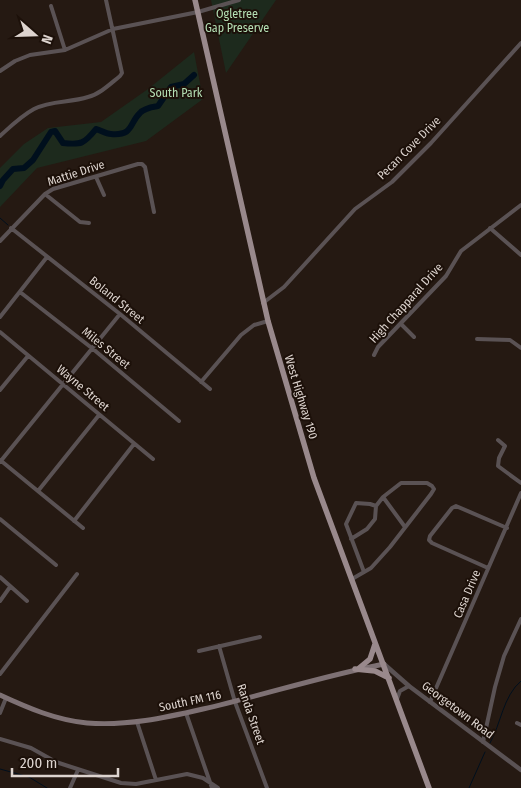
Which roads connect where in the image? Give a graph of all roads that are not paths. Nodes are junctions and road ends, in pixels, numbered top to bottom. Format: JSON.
{"nodes":[{"id":1,"x":106,"y":0,"type":"edge"},
{"id":2,"x":195,"y":0,"type":"edge"},
{"id":3,"x":239,"y":0,"type":"edge"},
{"id":4,"x":51,"y":6,"type":"dead end"},
{"id":5,"x":198,"y":12,"type":"junction"},
{"id":6,"x":113,"y":29,"type":"junction"},
{"id":7,"x":521,"y":43,"type":"edge"},
{"id":8,"x":65,"y":50,"type":"junction"},
{"id":9,"x":0,"y":71,"type":"edge"},
{"id":10,"x":0,"y":136,"type":"edge"},
{"id":11,"x":96,"y":177,"type":"junction"},
{"id":12,"x":45,"y":194,"type":"junction"},
{"id":13,"x":104,"y":195,"type":"dead end"},
{"id":14,"x":521,"y":205,"type":"edge"},
{"id":15,"x":154,"y":212,"type":"dead end"},
{"id":16,"x":88,"y":223,"type":"dead end"},
{"id":17,"x":11,"y":228,"type":"junction"},
{"id":18,"x":490,"y":228,"type":"junction"},
{"id":19,"x":0,"y":241,"type":"edge"},
{"id":20,"x":521,"y":255,"type":"edge"},
{"id":21,"x":47,"y":257,"type":"junction"},
{"id":22,"x":20,"y":292,"type":"junction"},
{"id":23,"x":263,"y":304,"type":"junction"},
{"id":24,"x":120,"y":314,"type":"junction"},
{"id":25,"x":0,"y":317,"type":"edge"},
{"id":26,"x":268,"y":321,"type":"junction"},
{"id":27,"x":401,"y":324,"type":"junction"},
{"id":28,"x":0,"y":332,"type":"edge"},
{"id":29,"x":414,"y":337,"type":"dead end"},
{"id":30,"x":477,"y":339,"type":"dead end"},
{"id":31,"x":521,"y":348,"type":"edge"},
{"id":32,"x":93,"y":349,"type":"junction"},
{"id":33,"x":28,"y":356,"type":"junction"},
{"id":34,"x":374,"y":356,"type":"dead end"},
{"id":35,"x":201,"y":382,"type":"junction"},
{"id":36,"x":63,"y":385,"type":"junction"},
{"id":37,"x":210,"y":389,"type":"dead end"},
{"id":38,"x":0,"y":390,"type":"edge"},
{"id":39,"x":99,"y":415,"type":"junction"},
{"id":40,"x":179,"y":421,"type":"dead end"},
{"id":41,"x":498,"y":440,"type":"dead end"},
{"id":42,"x":134,"y":444,"type":"junction"},
{"id":43,"x":153,"y":459,"type":"dead end"},
{"id":44,"x":0,"y":461,"type":"edge"},
{"id":45,"x":521,"y":483,"type":"edge"},
{"id":46,"x":38,"y":491,"type":"junction"},
{"id":47,"x":521,"y":493,"type":"edge"},
{"id":48,"x":383,"y":497,"type":"junction"},
{"id":49,"x":376,"y":506,"type":"junction"},
{"id":50,"x":0,"y":519,"type":"edge"},
{"id":51,"x":74,"y":521,"type":"junction"},
{"id":52,"x":406,"y":527,"type":"junction"},
{"id":53,"x":83,"y":528,"type":"dead end"},
{"id":54,"x":506,"y":528,"type":"junction"},
{"id":55,"x":351,"y":539,"type":"junction"},
{"id":56,"x":56,"y":565,"type":"dead end"},
{"id":57,"x":488,"y":568,"type":"junction"},
{"id":58,"x":364,"y":572,"type":"junction"},
{"id":59,"x":77,"y":574,"type":"dead end"},
{"id":60,"x":0,"y":578,"type":"edge"},
{"id":61,"x":352,"y":579,"type":"junction"},
{"id":62,"x":10,"y":587,"type":"junction"},
{"id":63,"x":0,"y":601,"type":"edge"},
{"id":64,"x":27,"y":601,"type":"dead end"},
{"id":65,"x":521,"y":619,"type":"edge"},
{"id":66,"x":260,"y":637,"type":"dead end"},
{"id":67,"x":375,"y":642,"type":"junction"},
{"id":68,"x":219,"y":646,"type":"junction"},
{"id":69,"x":199,"y":651,"type":"dead end"},
{"id":70,"x":384,"y":664,"type":"junction"},
{"id":71,"x":356,"y":669,"type":"junction"},
{"id":72,"x":0,"y":674,"type":"edge"},
{"id":73,"x":389,"y":678,"type":"junction"},
{"id":74,"x":410,"y":686,"type":"junction"},
{"id":75,"x":0,"y":696,"type":"edge"},
{"id":76,"x":6,"y":698,"type":"junction"},
{"id":77,"x":396,"y":699,"type":"junction"},
{"id":78,"x":235,"y":702,"type":"junction"},
{"id":79,"x":430,"y":702,"type":"junction"},
{"id":80,"x":0,"y":713,"type":"edge"},
{"id":81,"x":186,"y":713,"type":"junction"},
{"id":82,"x":137,"y":722,"type":"junction"},
{"id":83,"x":0,"y":739,"type":"edge"},
{"id":84,"x":483,"y":742,"type":"junction"},
{"id":85,"x":78,"y":770,"type":"junction"},
{"id":86,"x":521,"y":770,"type":"edge"},
{"id":87,"x":156,"y":780,"type":"junction"},
{"id":88,"x":212,"y":786,"type":"edge"},
{"id":89,"x":70,"y":788,"type":"edge"},
{"id":90,"x":218,"y":788,"type":"edge"},
{"id":91,"x":267,"y":788,"type":"edge"},
{"id":92,"x":429,"y":788,"type":"edge"}],
"edges":[{"from":1,"to":6,"type":"street"},
{"from":2,"to":5,"type":"main road","name":"West Highway 190"},
{"from":3,"to":5,"type":"street"},
{"from":4,"to":8,"type":"street"},
{"from":5,"to":6,"type":"street"},
{"from":5,"to":23,"type":"main road","name":"West Highway 190"},
{"from":6,"to":8,"type":"street"},
{"from":6,"to":10,"type":"street"},
{"from":7,"to":23,"type":"street","name":"Pecan Cove Drive"},
{"from":8,"to":9,"type":"street"},
{"from":11,"to":12,"type":"street","name":"Mattie Drive"},
{"from":11,"to":13,"type":"street"},
{"from":11,"to":15,"type":"street","name":"Mattie Drive"},
{"from":12,"to":16,"type":"street"},
{"from":12,"to":17,"type":"street","name":"Mattie Drive"},
{"from":14,"to":18,"type":"street","name":"High Chapparal Drive"},
{"from":17,"to":19,"type":"street","name":"Mattie Drive"},
{"from":17,"to":21,"type":"street","name":"Boland Street"},
{"from":18,"to":20,"type":"street"},
{"from":18,"to":27,"type":"street","name":"High Chapparal Drive"},
{"from":21,"to":22,"type":"street"},
{"from":21,"to":24,"type":"street","name":"Boland Street"},
{"from":22,"to":25,"type":"street"},
{"from":22,"to":32,"type":"street","name":"Miles Street"},
{"from":23,"to":26,"type":"main road","name":"West Highway 190"},
{"from":24,"to":32,"type":"street"},
{"from":24,"to":35,"type":"street","name":"Boland Street"},
{"from":26,"to":35,"type":"street"},
{"from":26,"to":61,"type":"main road","name":"West Highway 190"},
{"from":27,"to":29,"type":"street"},
{"from":27,"to":34,"type":"street","name":"High Chapparal Drive"},
{"from":28,"to":33,"type":"street","name":"Wayne Street"},
{"from":30,"to":31,"type":"street"},
{"from":32,"to":36,"type":"street"},
{"from":32,"to":40,"type":"street","name":"Miles Street"},
{"from":33,"to":36,"type":"street","name":"Wayne Street"},
{"from":33,"to":38,"type":"street"},
{"from":35,"to":37,"type":"street","name":"Boland Street"},
{"from":36,"to":39,"type":"street","name":"Wayne Street"},
{"from":36,"to":44,"type":"street"},
{"from":39,"to":42,"type":"street","name":"Wayne Street"},
{"from":39,"to":46,"type":"street"},
{"from":41,"to":45,"type":"street"},
{"from":42,"to":43,"type":"street","name":"Wayne Street"},
{"from":42,"to":51,"type":"street"},
{"from":44,"to":46,"type":"street"},
{"from":46,"to":51,"type":"street"},
{"from":47,"to":54,"type":"street","name":"Casa Drive"},
{"from":48,"to":49,"type":"street"},
{"from":48,"to":52,"type":"street"},
{"from":48,"to":52,"type":"street"},
{"from":49,"to":55,"type":"street"},
{"from":49,"to":55,"type":"street"},
{"from":50,"to":56,"type":"street"},
{"from":51,"to":53,"type":"street"},
{"from":52,"to":58,"type":"street"},
{"from":54,"to":57,"type":"street","name":"Casa Drive"},
{"from":54,"to":57,"type":"street"},
{"from":55,"to":58,"type":"street"},
{"from":57,"to":79,"type":"street","name":"Casa Drive"},
{"from":58,"to":61,"type":"street"},
{"from":59,"to":72,"type":"street"},
{"from":60,"to":62,"type":"street"},
{"from":61,"to":67,"type":"main road","name":"West Highway 190"},
{"from":62,"to":63,"type":"street"},
{"from":62,"to":64,"type":"street"},
{"from":65,"to":84,"type":"street"},
{"from":66,"to":68,"type":"street"},
{"from":67,"to":70,"type":"main road","name":"West Highway 190"},
{"from":67,"to":71,"type":"main road"},
{"from":68,"to":69,"type":"street"},
{"from":68,"to":78,"type":"street","name":"Randa Street"},
{"from":70,"to":71,"type":"main road","name":"South FM 116"},
{"from":70,"to":73,"type":"main road","name":"West Highway 190"},
{"from":70,"to":74,"type":"street","name":"Georgetown Road"},
{"from":71,"to":73,"type":"main road"},
{"from":71,"to":78,"type":"main road","name":"South FM 116"},
{"from":73,"to":77,"type":"main road","name":"West Highway 190"},
{"from":74,"to":77,"type":"street"},
{"from":74,"to":79,"type":"street","name":"Georgetown Road"},
{"from":75,"to":76,"type":"main road","name":"South FM 116"},
{"from":76,"to":80,"type":"street"},
{"from":76,"to":82,"type":"main road","name":"South FM 116"},
{"from":77,"to":92,"type":"main road","name":"West Highway 190"},
{"from":78,"to":81,"type":"main road","name":"South FM 116"},
{"from":78,"to":91,"type":"street","name":"Randa Street"},
{"from":79,"to":84,"type":"street","name":"Georgetown Road"},
{"from":81,"to":82,"type":"main road","name":"South FM 116"},
{"from":81,"to":88,"type":"street"},
{"from":82,"to":87,"type":"street"},
{"from":83,"to":85,"type":"street"},
{"from":84,"to":86,"type":"street","name":"Georgetown Road"},
{"from":85,"to":87,"type":"street"},
{"from":85,"to":89,"type":"street"},
{"from":87,"to":88,"type":"street"},
{"from":88,"to":90,"type":"street"}]}
